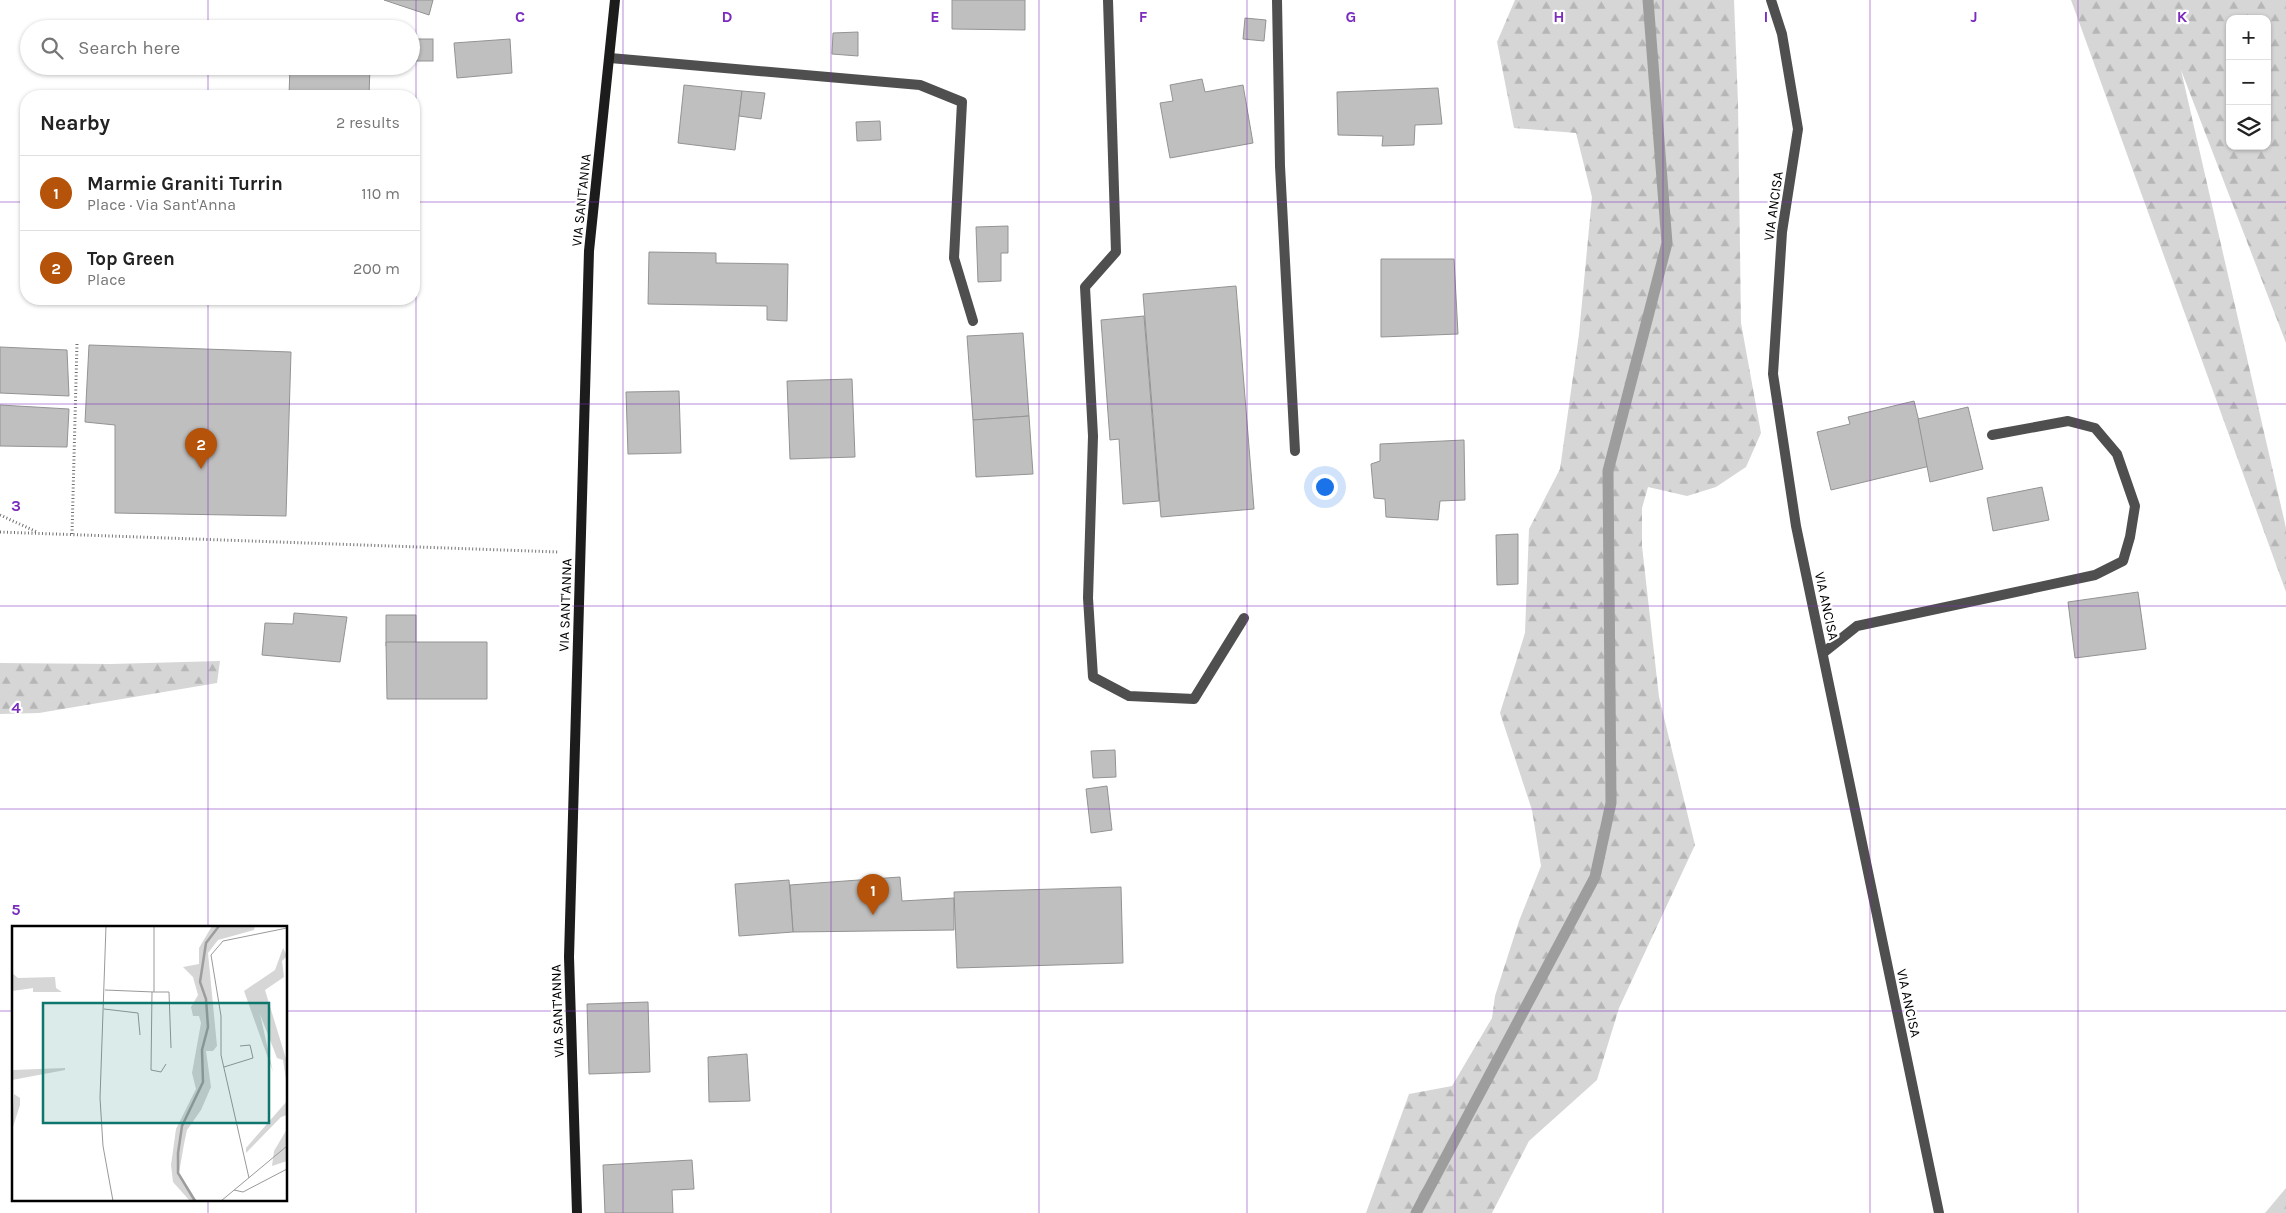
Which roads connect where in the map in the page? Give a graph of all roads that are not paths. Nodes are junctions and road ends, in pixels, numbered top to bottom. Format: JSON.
{"nodes":[{"id":1,"x":616,"y":0,"type":"edge"},
{"id":2,"x":1108,"y":0,"type":"edge"},
{"id":3,"x":1277,"y":0,"type":"edge"},
{"id":4,"x":1771,"y":0,"type":"edge"},
{"id":5,"x":610,"y":58,"type":"junction"},
{"id":6,"x":974,"y":321,"type":"dead end"},
{"id":7,"x":1992,"y":435,"type":"dead end"},
{"id":8,"x":1295,"y":451,"type":"dead end"},
{"id":9,"x":1244,"y":618,"type":"dead end"},
{"id":10,"x":1823,"y":653,"type":"junction"},
{"id":11,"x":577,"y":1213,"type":"edge"},
{"id":12,"x":1939,"y":1213,"type":"edge"}],
"edges":[{"from":1,"to":5,"type":"main road","name":"VIA SANT'ANNA"},
{"from":2,"to":9,"type":"street"},
{"from":3,"to":8,"type":"street"},
{"from":4,"to":10,"type":"street","name":"VIA ANCISA"},
{"from":5,"to":6,"type":"street"},
{"from":5,"to":11,"type":"main road","name":"VIA SANT'ANNA"},
{"from":7,"to":10,"type":"street"},
{"from":10,"to":12,"type":"street","name":"VIA ANCISA"}]}
